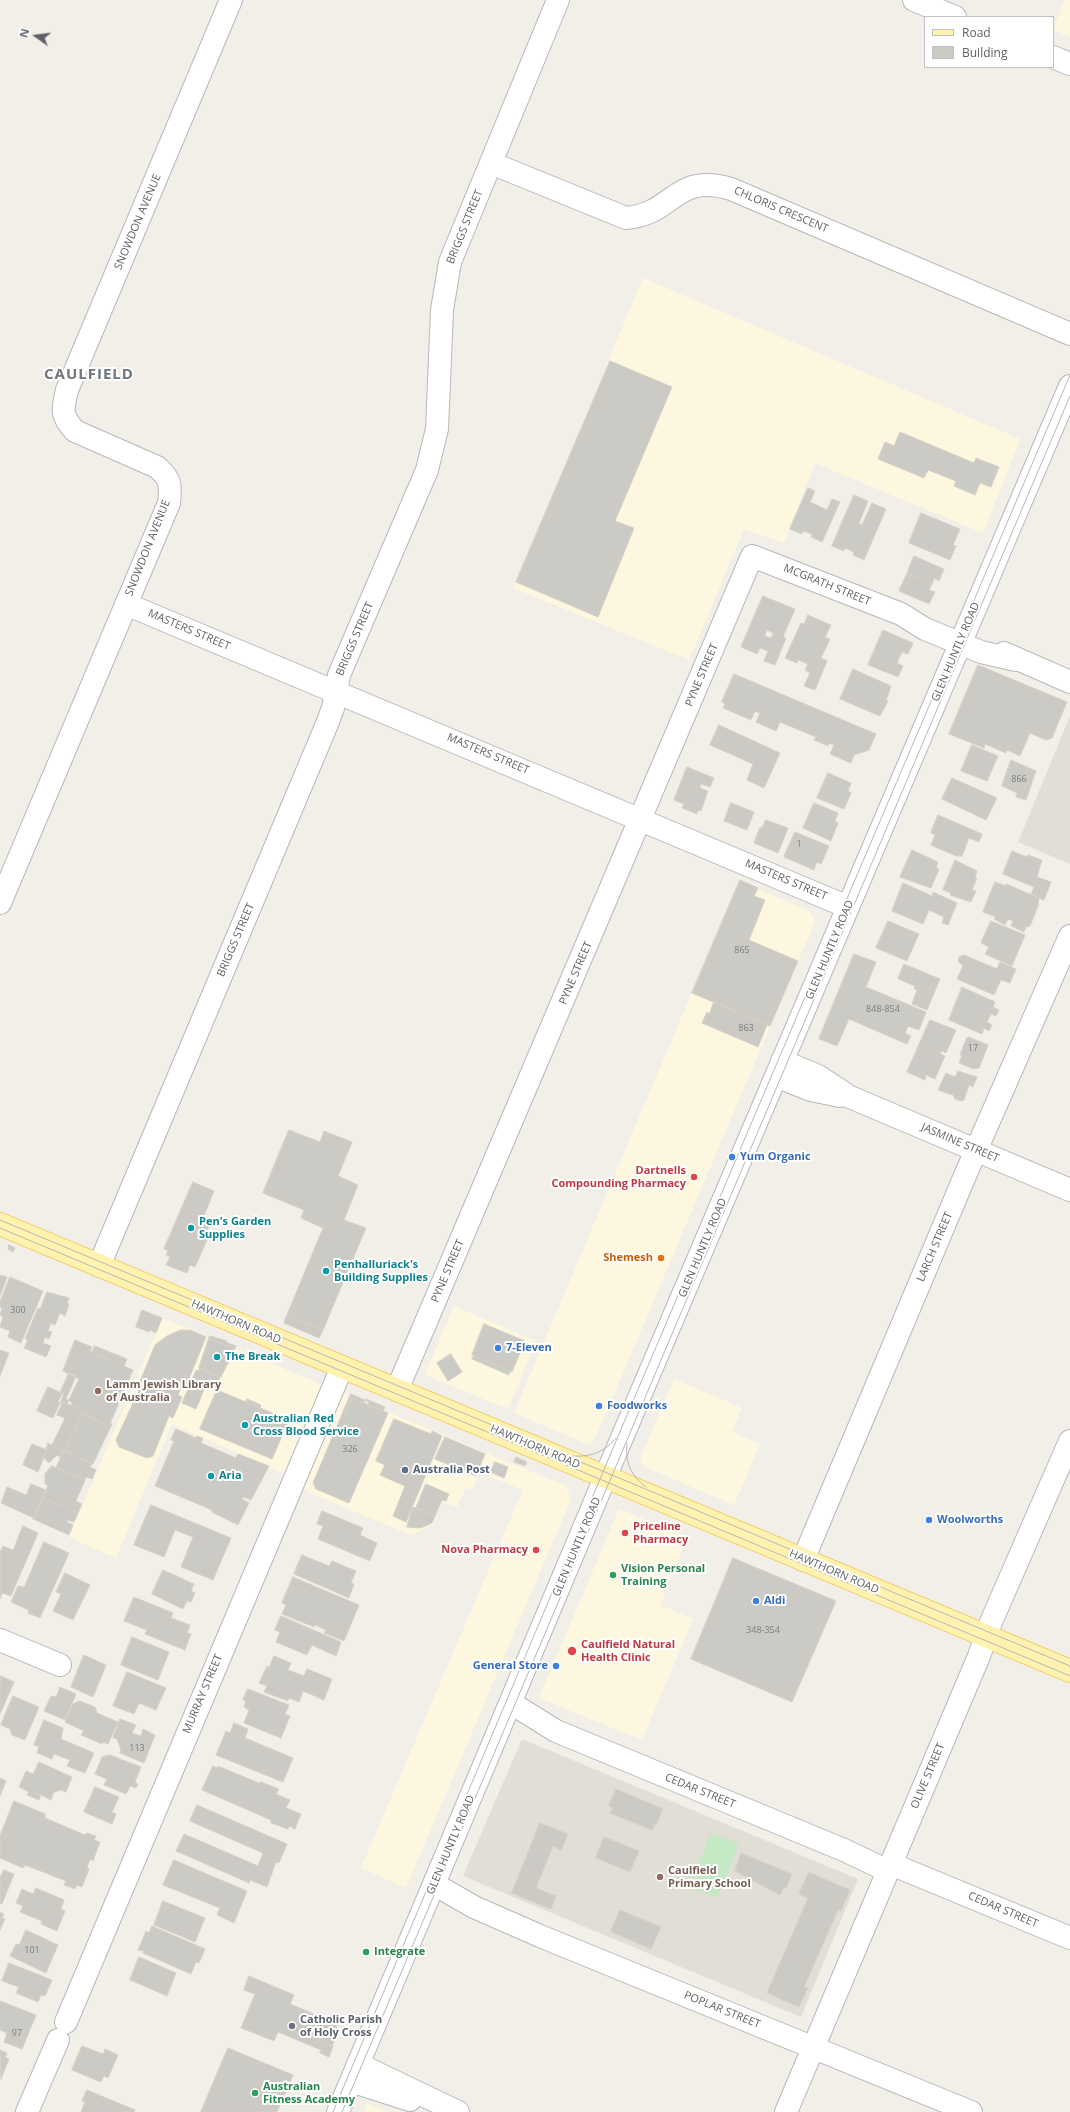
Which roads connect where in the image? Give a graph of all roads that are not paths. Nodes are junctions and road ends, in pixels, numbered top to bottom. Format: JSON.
{"nodes":[{"id":1,"x":231,"y":0,"type":"edge"},
{"id":2,"x":558,"y":0,"type":"edge"},
{"id":3,"x":914,"y":0,"type":"edge"},
{"id":4,"x":953,"y":16,"type":"edge"},
{"id":5,"x":1054,"y":57,"type":"edge"},
{"id":6,"x":1070,"y":64,"type":"edge"},
{"id":7,"x":491,"y":163,"type":"junction"},
{"id":8,"x":1070,"y":334,"type":"edge"},
{"id":9,"x":1070,"y":386,"type":"edge"},
{"id":10,"x":752,"y":556,"type":"joint"},
{"id":11,"x":126,"y":604,"type":"junction"},
{"id":12,"x":962,"y":639,"type":"junction"},
{"id":13,"x":1070,"y":682,"type":"edge"},
{"id":14,"x":336,"y":691,"type":"junction"},
{"id":15,"x":641,"y":819,"type":"junction"},
{"id":16,"x":0,"y":903,"type":"edge"},
{"id":17,"x":848,"y":907,"type":"junction"},
{"id":18,"x":1070,"y":936,"type":"edge"},
{"id":19,"x":779,"y":1069,"type":"junction"},
{"id":20,"x":977,"y":1150,"type":"junction"},
{"id":21,"x":1070,"y":1190,"type":"edge"},
{"id":22,"x":0,"y":1224,"type":"edge"},
{"id":23,"x":99,"y":1266,"type":"junction"},
{"id":24,"x":342,"y":1367,"type":"junction"},
{"id":25,"x":397,"y":1390,"type":"junction"},
{"id":26,"x":1070,"y":1441,"type":"edge"},
{"id":27,"x":606,"y":1478,"type":"junction"},
{"id":28,"x":803,"y":1560,"type":"junction"},
{"id":29,"x":986,"y":1635,"type":"junction"},
{"id":30,"x":0,"y":1640,"type":"edge"},
{"id":31,"x":60,"y":1665,"type":"dead end"},
{"id":32,"x":1070,"y":1671,"type":"edge"},
{"id":33,"x":508,"y":1710,"type":"junction"},
{"id":34,"x":890,"y":1864,"type":"junction"},
{"id":35,"x":432,"y":1890,"type":"junction"},
{"id":36,"x":1070,"y":1938,"type":"edge"},
{"id":37,"x":813,"y":2047,"type":"junction"},
{"id":38,"x":355,"y":2072,"type":"junction"},
{"id":39,"x":456,"y":2111,"type":"edge"},
{"id":40,"x":27,"y":2112,"type":"edge"},
{"id":41,"x":338,"y":2112,"type":"edge"},
{"id":42,"x":786,"y":2112,"type":"edge"},
{"id":43,"x":971,"y":2112,"type":"edge"}],
"edges":[{"from":1,"to":11,"type":"street","name":"SNOWDON AVENUE"},
{"from":2,"to":7,"type":"street","name":"BRIGGS STREET"},
{"from":3,"to":4,"type":"street"},
{"from":5,"to":6,"type":"street"},
{"from":7,"to":8,"type":"street","name":"CHLORIS CRESCENT"},
{"from":7,"to":14,"type":"street","name":"BRIGGS STREET"},
{"from":9,"to":12,"type":"street","name":"GLEN HUNTLY ROAD"},
{"from":10,"to":12,"type":"street","name":"MCGRATH STREET"},
{"from":10,"to":15,"type":"street","name":"PYNE STREET"},
{"from":11,"to":14,"type":"street","name":"MASTERS STREET"},
{"from":11,"to":16,"type":"street","name":"SNOWDON AVENUE"},
{"from":12,"to":13,"type":"street","name":"MCGRATH STREET"},
{"from":12,"to":17,"type":"street","name":"GLEN HUNTLY ROAD"},
{"from":14,"to":15,"type":"street","name":"MASTERS STREET"},
{"from":14,"to":23,"type":"street","name":"BRIGGS STREET"},
{"from":15,"to":17,"type":"street","name":"MASTERS STREET"},
{"from":15,"to":25,"type":"street","name":"PYNE STREET"},
{"from":17,"to":19,"type":"street","name":"GLEN HUNTLY ROAD"},
{"from":18,"to":20,"type":"street","name":"LARCH STREET"},
{"from":19,"to":20,"type":"street","name":"JASMINE STREET"},
{"from":19,"to":27,"type":"street","name":"GLEN HUNTLY ROAD"},
{"from":20,"to":21,"type":"street","name":"JASMINE STREET"},
{"from":20,"to":28,"type":"street","name":"LARCH STREET"},
{"from":22,"to":23,"type":"main road","name":"HAWTHORN ROAD"},
{"from":23,"to":24,"type":"main road","name":"HAWTHORN ROAD"},
{"from":24,"to":25,"type":"main road","name":"HAWTHORN ROAD"},
{"from":24,"to":40,"type":"street","name":"MURRAY STREET"},
{"from":25,"to":27,"type":"main road","name":"HAWTHORN ROAD"},
{"from":26,"to":29,"type":"street","name":"OLIVE STREET"},
{"from":27,"to":28,"type":"main road","name":"HAWTHORN ROAD"},
{"from":27,"to":33,"type":"street","name":"GLEN HUNTLY ROAD"},
{"from":28,"to":29,"type":"main road","name":"HAWTHORN ROAD"},
{"from":29,"to":32,"type":"main road","name":"HAWTHORN ROAD"},
{"from":29,"to":34,"type":"street","name":"OLIVE STREET"},
{"from":30,"to":31,"type":"street"},
{"from":33,"to":34,"type":"street","name":"CEDAR STREET"},
{"from":33,"to":35,"type":"street","name":"GLEN HUNTLY ROAD"},
{"from":34,"to":36,"type":"street","name":"CEDAR STREET"},
{"from":34,"to":37,"type":"street","name":"OLIVE STREET"},
{"from":35,"to":37,"type":"street","name":"POPLAR STREET"},
{"from":35,"to":38,"type":"street","name":"GLEN HUNTLY ROAD"},
{"from":37,"to":42,"type":"street","name":"OLIVE STREET"},
{"from":37,"to":43,"type":"street","name":"POPLAR STREET"},
{"from":38,"to":39,"type":"street"},
{"from":38,"to":41,"type":"street","name":"GLEN HUNTLY ROAD"}]}
